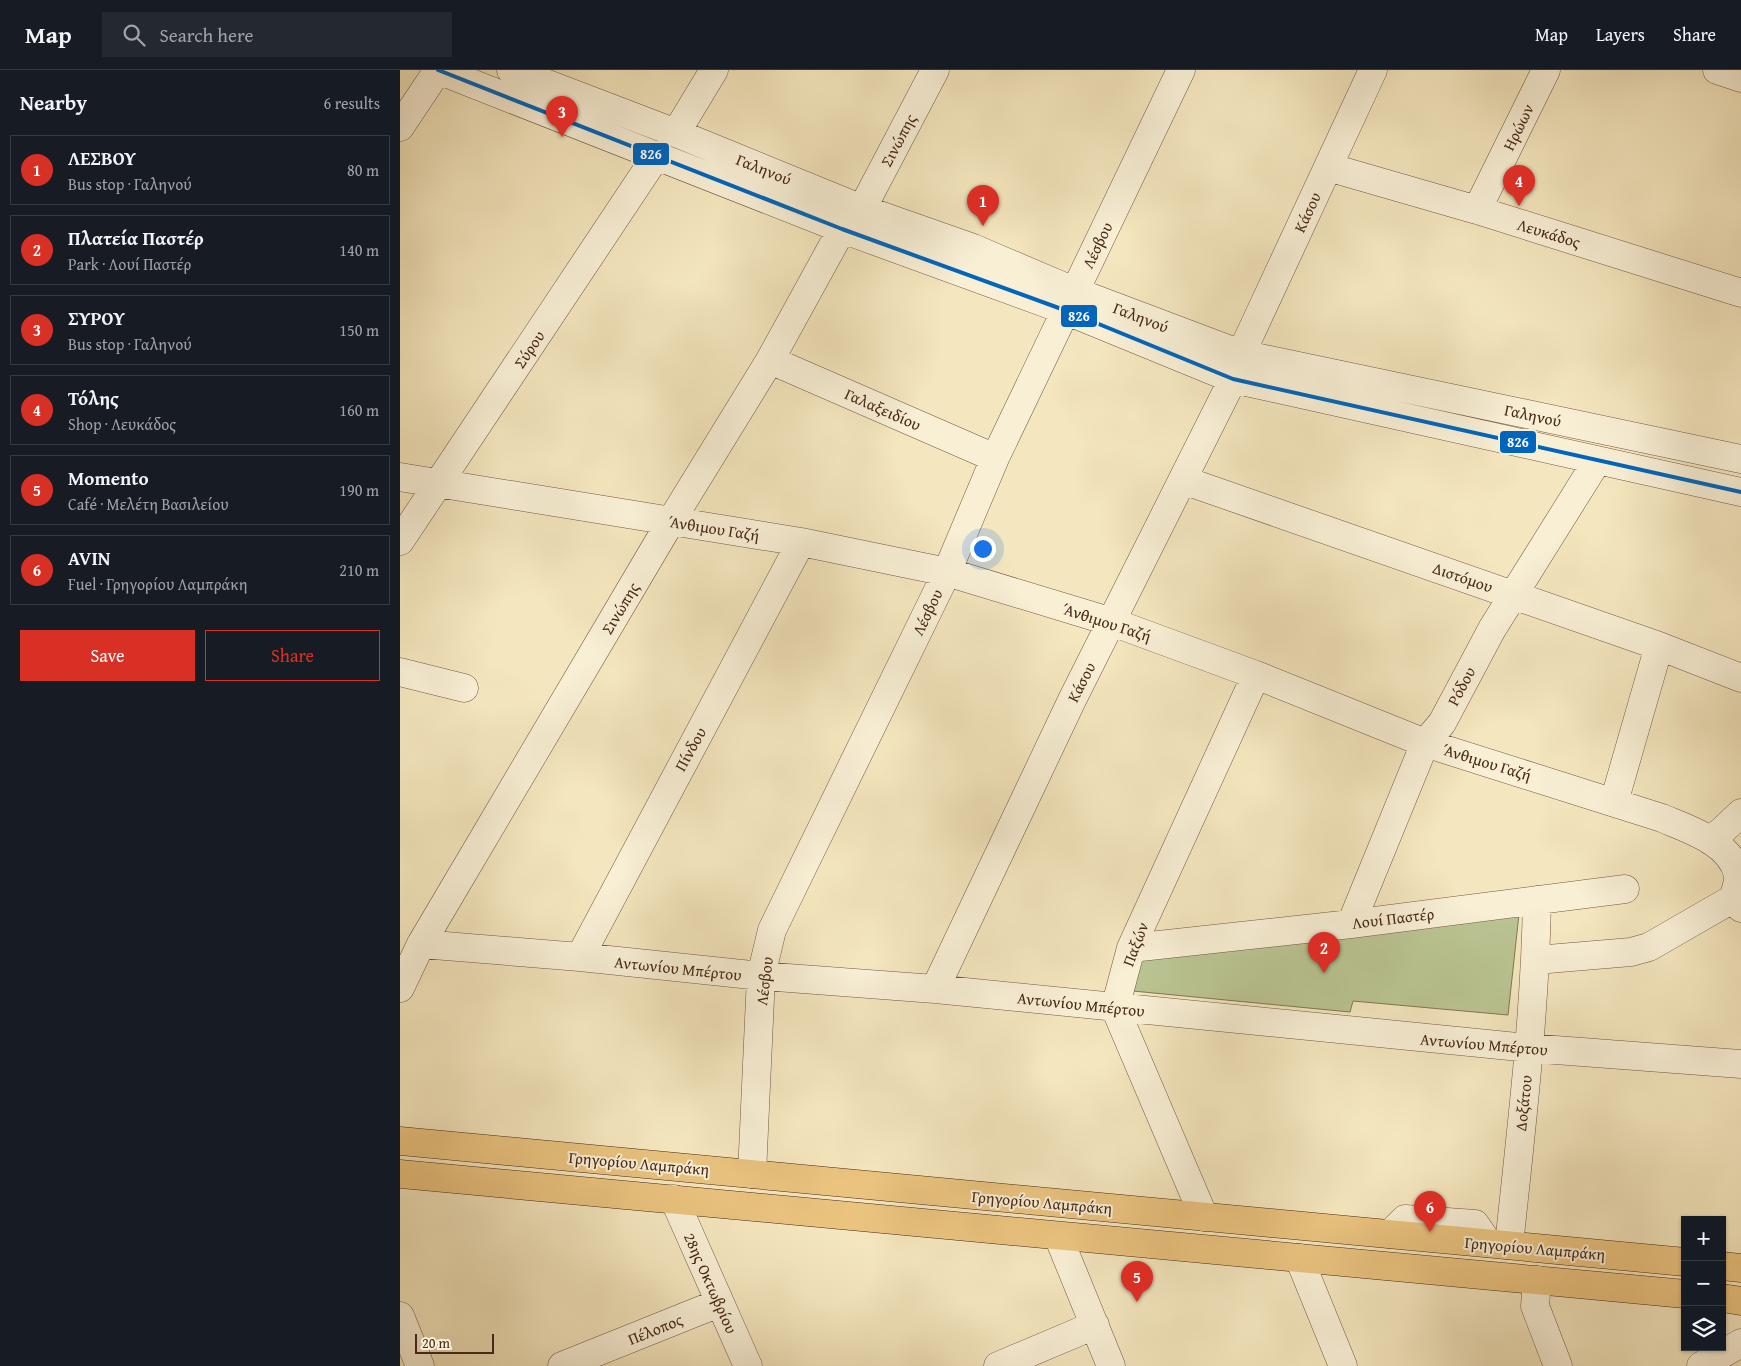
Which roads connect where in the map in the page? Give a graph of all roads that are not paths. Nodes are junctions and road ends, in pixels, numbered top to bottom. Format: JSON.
{"nodes":[{"id":1,"x":438,"y":70,"type":"edge"},
{"id":2,"x":511,"y":70,"type":"edge"},
{"id":3,"x":714,"y":70,"type":"edge"},
{"id":4,"x":935,"y":70,"type":"edge"},
{"id":5,"x":1182,"y":70,"type":"edge"},
{"id":6,"x":1373,"y":70,"type":"edge"},
{"id":7,"x":1546,"y":70,"type":"edge"},
{"id":8,"x":1717,"y":70,"type":"edge"},
{"id":9,"x":1741,"y":78,"type":"edge"},
{"id":10,"x":400,"y":127,"type":"edge"},
{"id":11,"x":676,"y":133,"type":"junction"},
{"id":12,"x":657,"y":156,"type":"junction"},
{"id":13,"x":1328,"y":167,"type":"junction"},
{"id":14,"x":862,"y":209,"type":"junction"},
{"id":15,"x":1477,"y":210,"type":"junction"},
{"id":16,"x":842,"y":229,"type":"junction"},
{"id":17,"x":1741,"y":293,"type":"edge"},
{"id":18,"x":1070,"y":301,"type":"junction"},
{"id":19,"x":770,"y":360,"type":"junction"},
{"id":20,"x":1237,"y":366,"type":"junction"},
{"id":21,"x":995,"y":458,"type":"junction"},
{"id":22,"x":1741,"y":459,"type":"edge"},
{"id":23,"x":1597,"y":461,"type":"junction"},
{"id":24,"x":400,"y":477,"type":"edge"},
{"id":25,"x":1184,"y":480,"type":"junction"},
{"id":26,"x":440,"y":483,"type":"junction"},
{"id":27,"x":1741,"y":492,"type":"edge"},
{"id":28,"x":671,"y":521,"type":"junction"},
{"id":29,"x":400,"y":541,"type":"edge"},
{"id":30,"x":801,"y":542,"type":"junction"},
{"id":31,"x":947,"y":572,"type":"junction"},
{"id":32,"x":1513,"y":595,"type":"junction"},
{"id":33,"x":1112,"y":622,"type":"junction"},
{"id":34,"x":1659,"y":646,"type":"junction"},
{"id":35,"x":400,"y":672,"type":"edge"},
{"id":36,"x":1256,"y":676,"type":"junction"},
{"id":37,"x":1741,"y":678,"type":"edge"},
{"id":38,"x":464,"y":688,"type":"dead end"},
{"id":39,"x":1425,"y":743,"type":"junction"},
{"id":40,"x":1614,"y":802,"type":"junction"},
{"id":41,"x":1741,"y":813,"type":"edge"},
{"id":42,"x":1711,"y":841,"type":"junction"},
{"id":43,"x":1624,"y":888,"type":"dead end"},
{"id":44,"x":1537,"y":900,"type":"junction"},
{"id":45,"x":1739,"y":900,"type":"edge"},
{"id":46,"x":1351,"y":924,"type":"junction"},
{"id":47,"x":421,"y":944,"type":"junction"},
{"id":48,"x":1131,"y":948,"type":"junction"},
{"id":49,"x":580,"y":957,"type":"junction"},
{"id":50,"x":1536,"y":960,"type":"junction"},
{"id":51,"x":762,"y":976,"type":"junction"},
{"id":52,"x":400,"y":988,"type":"edge"},
{"id":53,"x":935,"y":989,"type":"junction"},
{"id":54,"x":1115,"y":1008,"type":"junction"},
{"id":55,"x":1529,"y":1048,"type":"junction"},
{"id":56,"x":1741,"y":1064,"type":"edge"},
{"id":57,"x":400,"y":1141,"type":"edge"},
{"id":58,"x":400,"y":1174,"type":"edge"},
{"id":59,"x":752,"y":1174,"type":"junction"},
{"id":60,"x":674,"y":1199,"type":"junction"},
{"id":61,"x":1204,"y":1217,"type":"junction"},
{"id":62,"x":1058,"y":1236,"type":"junction"},
{"id":63,"x":1498,"y":1244,"type":"junction"},
{"id":64,"x":1299,"y":1258,"type":"junction"},
{"id":65,"x":1681,"y":1262,"type":"edge"},
{"id":66,"x":1537,"y":1280,"type":"junction"},
{"id":67,"x":1681,"y":1294,"type":"edge"},
{"id":68,"x":1726,"y":1299,"type":"edge"},
{"id":69,"x":1741,"y":1301,"type":"edge"},
{"id":70,"x":719,"y":1302,"type":"junction"},
{"id":71,"x":400,"y":1316,"type":"edge"},
{"id":72,"x":1095,"y":1325,"type":"junction"},
{"id":73,"x":1741,"y":1343,"type":"edge"},
{"id":74,"x":420,"y":1366,"type":"edge"},
{"id":75,"x":562,"y":1366,"type":"edge"},
{"id":76,"x":748,"y":1366,"type":"edge"},
{"id":77,"x":998,"y":1366,"type":"edge"},
{"id":78,"x":1111,"y":1366,"type":"edge"},
{"id":79,"x":1343,"y":1366,"type":"edge"},
{"id":80,"x":1558,"y":1366,"type":"edge"},
{"id":81,"x":1701,"y":1366,"type":"edge"}],
"edges":[{"from":1,"to":10,"type":"street"},
{"from":1,"to":12,"type":"street","name":"Γαληνού"},
{"from":2,"to":11,"type":"street","name":"Γαληνού"},
{"from":3,"to":11,"type":"street"},
{"from":4,"to":14,"type":"street","name":"Σινώπης"},
{"from":5,"to":18,"type":"street","name":"Λέσβου"},
{"from":6,"to":13,"type":"street","name":"Κάσου"},
{"from":7,"to":15,"type":"street","name":"Ηρώων"},
{"from":8,"to":9,"type":"street"},
{"from":11,"to":14,"type":"street","name":"Γαληνού"},
{"from":12,"to":16,"type":"street","name":"Γαληνού"},
{"from":12,"to":26,"type":"street","name":"Σύρου"},
{"from":13,"to":15,"type":"street","name":"Λευκάδος"},
{"from":13,"to":20,"type":"street","name":"Κάσου"},
{"from":14,"to":18,"type":"street","name":"Γαληνού"},
{"from":15,"to":17,"type":"street","name":"Λευκάδος"},
{"from":16,"to":18,"type":"street","name":"Γαληνού"},
{"from":16,"to":19,"type":"street","name":"Σινώπης"},
{"from":18,"to":20,"type":"street","name":"Γαληνού"},
{"from":18,"to":21,"type":"street","name":"Λέσβου"},
{"from":19,"to":21,"type":"street","name":"Γαλαξειδίου"},
{"from":19,"to":28,"type":"street","name":"Σινώπης"},
{"from":20,"to":22,"type":"street","name":"Γαληνού"},
{"from":20,"to":23,"type":"street","name":"Γαληνού"},
{"from":20,"to":25,"type":"street","name":"Κάσου"},
{"from":21,"to":31,"type":"street","name":"Λέσβου"},
{"from":23,"to":27,"type":"street","name":"Γαληνού"},
{"from":23,"to":32,"type":"street","name":"Ρόδου"},
{"from":24,"to":26,"type":"street","name":"Άνθιμου Γαζή"},
{"from":25,"to":32,"type":"street","name":"Διστόμου"},
{"from":25,"to":33,"type":"street","name":"Κάσου"},
{"from":26,"to":28,"type":"street","name":"Άνθιμου Γαζή"},
{"from":26,"to":29,"type":"street","name":"Σύρου"},
{"from":28,"to":30,"type":"street","name":"Άνθιμου Γαζή"},
{"from":28,"to":47,"type":"street","name":"Σινώπης"},
{"from":30,"to":31,"type":"street","name":"Άνθιμου Γαζή"},
{"from":30,"to":49,"type":"street","name":"Πίνδου"},
{"from":31,"to":33,"type":"street","name":"Άνθιμου Γαζή"},
{"from":31,"to":51,"type":"street","name":"Λέσβου"},
{"from":32,"to":34,"type":"street","name":"Διστόμου"},
{"from":32,"to":39,"type":"street","name":"Ρόδου"},
{"from":33,"to":36,"type":"street","name":"Άνθιμου Γαζή"},
{"from":33,"to":53,"type":"street","name":"Κάσου"},
{"from":34,"to":37,"type":"street","name":"Διστόμου"},
{"from":34,"to":40,"type":"street"},
{"from":35,"to":38,"type":"street"},
{"from":36,"to":39,"type":"street","name":"Άνθιμου Γαζή"},
{"from":36,"to":48,"type":"street","name":"Παξών"},
{"from":39,"to":40,"type":"street","name":"Άνθιμου Γαζή"},
{"from":39,"to":46,"type":"street","name":"Ρόδου"},
{"from":40,"to":42,"type":"street","name":"Άνθιμου Γαζή"},
{"from":41,"to":42,"type":"street"},
{"from":42,"to":45,"type":"street","name":"Άνθιμου Γαζή"},
{"from":43,"to":44,"type":"street","name":"Λουί Παστέρ"},
{"from":44,"to":46,"type":"street","name":"Λουί Παστέρ"},
{"from":44,"to":50,"type":"street","name":"Δοξάτου"},
{"from":45,"to":50,"type":"street"},
{"from":46,"to":48,"type":"street","name":"Λουί Παστέρ"},
{"from":47,"to":49,"type":"street","name":"Αντωνίου Μπέρτου"},
{"from":47,"to":52,"type":"street","name":"Σινώπης"},
{"from":48,"to":54,"type":"street","name":"Παξών"},
{"from":49,"to":51,"type":"street","name":"Αντωνίου Μπέρτου"},
{"from":50,"to":55,"type":"street","name":"Δοξάτου"},
{"from":51,"to":53,"type":"street","name":"Αντωνίου Μπέρτου"},
{"from":51,"to":59,"type":"street","name":"Λέσβου"},
{"from":53,"to":54,"type":"street","name":"Αντωνίου Μπέρτου"},
{"from":54,"to":55,"type":"street","name":"Αντωνίου Μπέρτου"},
{"from":54,"to":61,"type":"street"},
{"from":55,"to":56,"type":"street","name":"Αντωνίου Μπέρτου"},
{"from":55,"to":63,"type":"street","name":"Δοξάτου"},
{"from":57,"to":59,"type":"main road","name":"Γρηγορίου Λαμπράκη"},
{"from":58,"to":60,"type":"main road","name":"Γρηγορίου Λαμπράκη"},
{"from":59,"to":61,"type":"main road","name":"Γρηγορίου Λαμπράκη"},
{"from":60,"to":62,"type":"main road","name":"Γρηγορίου Λαμπράκη"},
{"from":60,"to":70,"type":"street","name":"28ης Οκτωβρίου"},
{"from":61,"to":63,"type":"main road","name":"Γρηγορίου Λαμπράκη"},
{"from":62,"to":64,"type":"main road","name":"Γρηγορίου Λαμπράκη"},
{"from":62,"to":72,"type":"street"},
{"from":63,"to":65,"type":"main road","name":"Γρηγορίου Λαμπράκη"},
{"from":64,"to":66,"type":"main road","name":"Γρηγορίου Λαμπράκη"},
{"from":64,"to":79,"type":"street"},
{"from":66,"to":67,"type":"main road","name":"Γρηγορίου Λαμπράκη"},
{"from":66,"to":80,"type":"street"},
{"from":68,"to":69,"type":"main road"},
{"from":70,"to":75,"type":"street","name":"Πέλοπος"},
{"from":70,"to":76,"type":"street","name":"28ης Οκτωβρίου"},
{"from":71,"to":74,"type":"street"},
{"from":72,"to":77,"type":"street"},
{"from":72,"to":78,"type":"street"},
{"from":73,"to":81,"type":"street"}]}
